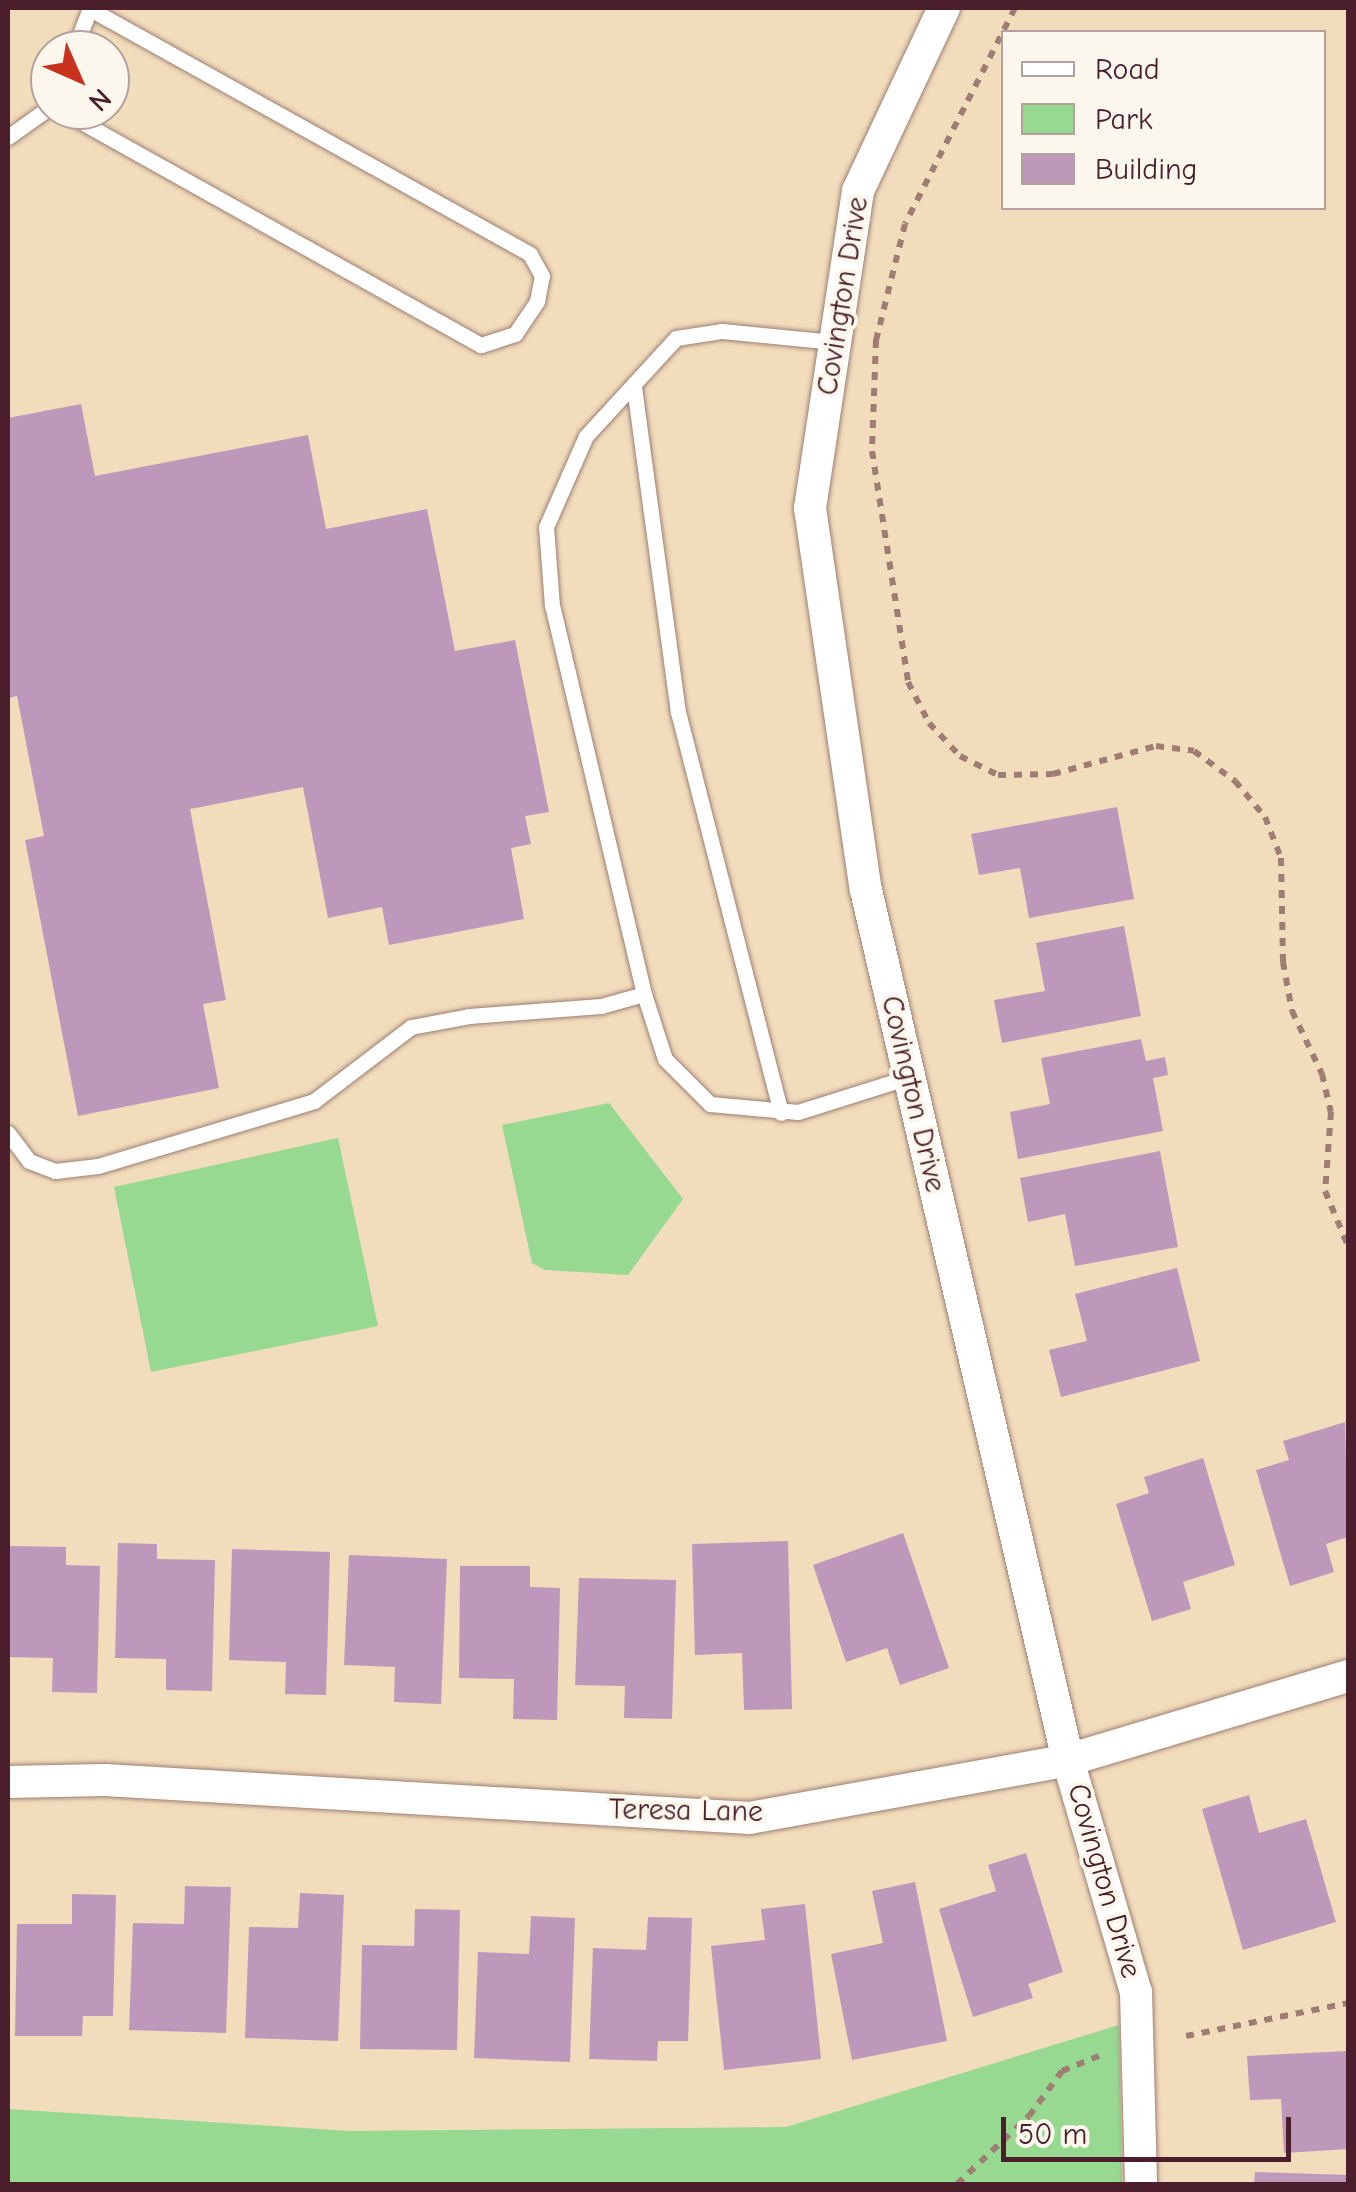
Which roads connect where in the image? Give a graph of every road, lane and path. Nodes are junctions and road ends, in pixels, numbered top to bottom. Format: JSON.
{"nodes":[{"id":1,"x":90,"y":8,"type":"edge"},
{"id":2,"x":944,"y":8,"type":"edge"},
{"id":3,"x":129,"y":30,"type":"edge"},
{"id":4,"x":130,"y":30,"type":"edge"},
{"id":5,"x":1001,"y":35,"type":"edge"},
{"id":6,"x":30,"y":121,"type":"edge"},
{"id":7,"x":96,"y":130,"type":"edge"},
{"id":8,"x":8,"y":137,"type":"edge"},
{"id":9,"x":835,"y":342,"type":"junction"},
{"id":10,"x":634,"y":386,"type":"junction"},
{"id":11,"x":644,"y":994,"type":"junction"},
{"id":12,"x":909,"y":1077,"type":"junction"},
{"id":13,"x":781,"y":1112,"type":"junction"},
{"id":14,"x":8,"y":1133,"type":"edge"},
{"id":15,"x":1348,"y":1246,"type":"edge"},
{"id":16,"x":1348,"y":1676,"type":"edge"},
{"id":17,"x":1068,"y":1760,"type":"junction"},
{"id":18,"x":8,"y":1782,"type":"edge"},
{"id":19,"x":1348,"y":2003,"type":"edge"},
{"id":20,"x":1186,"y":2036,"type":"dead end"},
{"id":21,"x":1103,"y":2054,"type":"dead end"},
{"id":22,"x":957,"y":2184,"type":"edge"},
{"id":23,"x":1141,"y":2184,"type":"edge"}],
"edges":[{"from":1,"to":3,"type":"lane"},
{"from":2,"to":9,"type":"street","name":"Covington Drive"},
{"from":4,"to":7,"type":"lane"},
{"from":5,"to":15,"type":"path"},
{"from":6,"to":8,"type":"lane"},
{"from":9,"to":10,"type":"lane"},
{"from":9,"to":12,"type":"street","name":"Covington Drive"},
{"from":10,"to":11,"type":"lane"},
{"from":10,"to":13,"type":"lane"},
{"from":11,"to":13,"type":"lane"},
{"from":11,"to":14,"type":"lane"},
{"from":12,"to":13,"type":"lane"},
{"from":12,"to":17,"type":"street","name":"Covington Drive"},
{"from":16,"to":17,"type":"street","name":"Teresa Lane"},
{"from":17,"to":18,"type":"street","name":"Teresa Lane"},
{"from":17,"to":23,"type":"street","name":"Covington Drive"},
{"from":19,"to":20,"type":"path"},
{"from":21,"to":22,"type":"path"}]}
